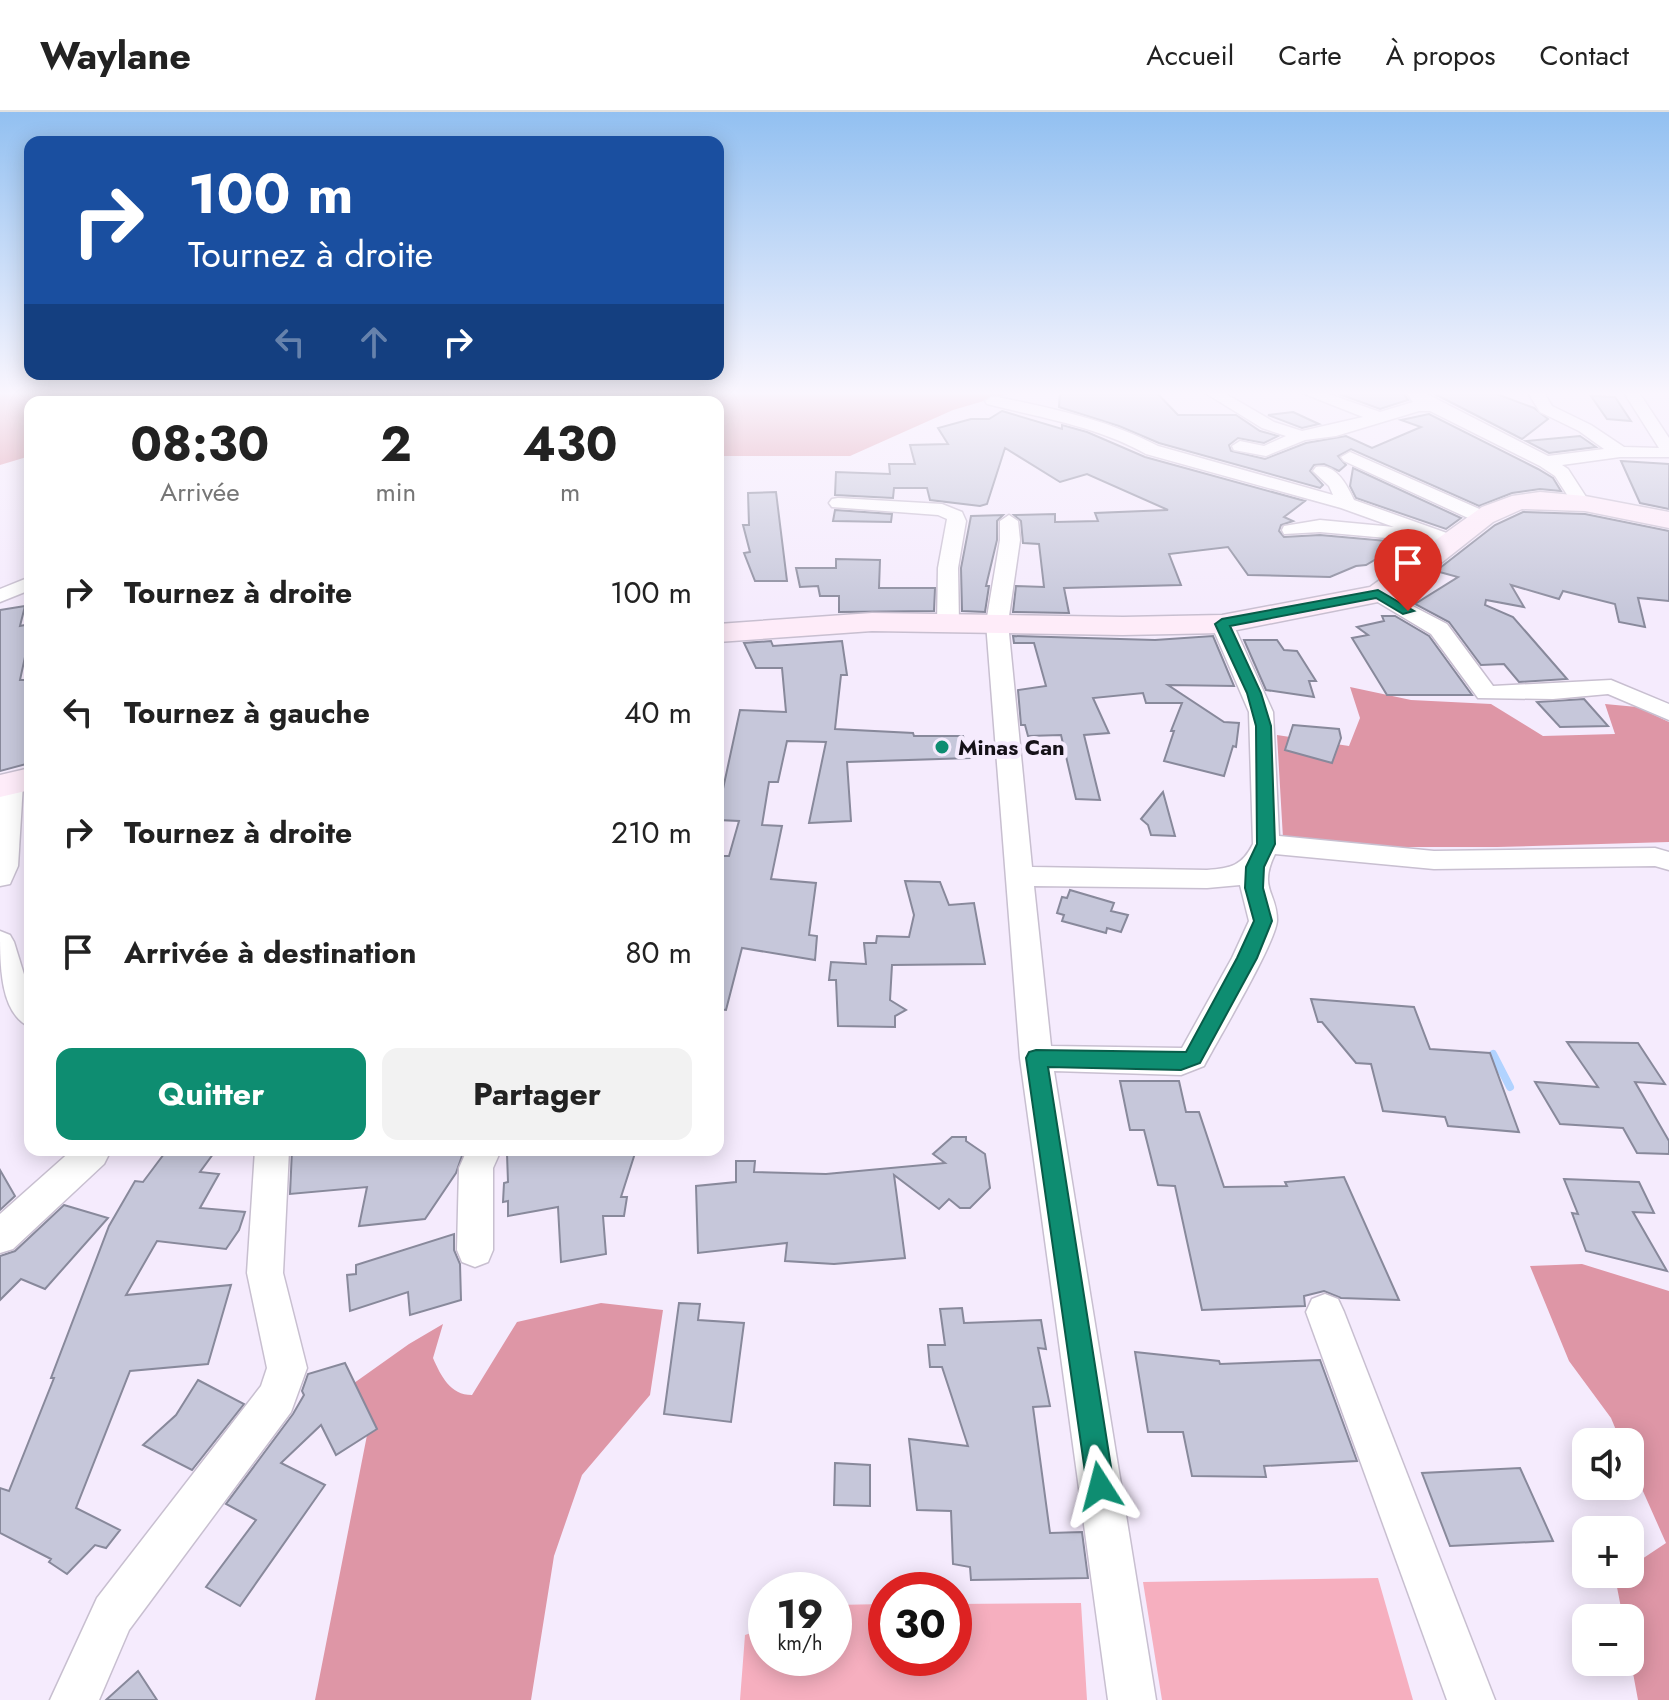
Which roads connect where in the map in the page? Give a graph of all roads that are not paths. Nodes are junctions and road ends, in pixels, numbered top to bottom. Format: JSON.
{"nodes":[{"id":1,"x":1207,"y":465,"type":"edge"},
{"id":2,"x":1368,"y":465,"type":"edge"},
{"id":3,"x":1551,"y":465,"type":"edge"},
{"id":4,"x":1322,"y":471,"type":"dead end"},
{"id":5,"x":838,"y":503,"type":"dead end"},
{"id":6,"x":1581,"y":503,"type":"junction"},
{"id":7,"x":1347,"y":504,"type":"junction"},
{"id":8,"x":1486,"y":519,"type":"junction"},
{"id":9,"x":1669,"y":520,"type":"edge"},
{"id":10,"x":1009,"y":521,"type":"dead end"},
{"id":11,"x":1291,"y":530,"type":"dead end"},
{"id":12,"x":1440,"y":538,"type":"junction"},
{"id":13,"x":24,"y":586,"type":"edge"},
{"id":14,"x":1378,"y":594,"type":"junction"},
{"id":15,"x":0,"y":596,"type":"edge"},
{"id":16,"x":948,"y":623,"type":"junction"},
{"id":17,"x":997,"y":623,"type":"junction"},
{"id":18,"x":1222,"y":624,"type":"junction"},
{"id":19,"x":724,"y":633,"type":"edge"},
{"id":20,"x":1669,"y":713,"type":"edge"},
{"id":21,"x":13,"y":783,"type":"edge"},
{"id":22,"x":1261,"y":856,"type":"junction"},
{"id":23,"x":1669,"y":861,"type":"edge"},
{"id":24,"x":1019,"y":876,"type":"junction"},
{"id":25,"x":0,"y":877,"type":"edge"},
{"id":26,"x":0,"y":942,"type":"edge"},
{"id":27,"x":24,"y":1008,"type":"edge"},
{"id":28,"x":1036,"y":1058,"type":"junction"},
{"id":29,"x":90,"y":1156,"type":"edge"},
{"id":30,"x":272,"y":1156,"type":"edge"},
{"id":31,"x":481,"y":1156,"type":"edge"},
{"id":32,"x":0,"y":1237,"type":"edge"},
{"id":33,"x":475,"y":1250,"type":"dead end"},
{"id":34,"x":1325,"y":1312,"type":"dead end"},
{"id":35,"x":74,"y":1700,"type":"edge"},
{"id":36,"x":1132,"y":1700,"type":"edge"},
{"id":37,"x":1471,"y":1700,"type":"edge"}],
"edges":[{"from":1,"to":7,"type":"street"},
{"from":2,"to":8,"type":"street"},
{"from":3,"to":6,"type":"street"},
{"from":4,"to":7,"type":"street"},
{"from":5,"to":16,"type":"street"},
{"from":6,"to":8,"type":"main road"},
{"from":6,"to":9,"type":"main road"},
{"from":7,"to":12,"type":"street"},
{"from":8,"to":12,"type":"main road"},
{"from":10,"to":17,"type":"street"},
{"from":11,"to":12,"type":"street"},
{"from":12,"to":14,"type":"main road"},
{"from":13,"to":15,"type":"street"},
{"from":14,"to":18,"type":"main road"},
{"from":14,"to":20,"type":"street"},
{"from":16,"to":17,"type":"main road"},
{"from":16,"to":19,"type":"main road"},
{"from":17,"to":18,"type":"main road"},
{"from":17,"to":24,"type":"street"},
{"from":18,"to":22,"type":"street"},
{"from":21,"to":25,"type":"street"},
{"from":22,"to":23,"type":"street"},
{"from":22,"to":24,"type":"street"},
{"from":22,"to":28,"type":"street"},
{"from":24,"to":28,"type":"street"},
{"from":26,"to":27,"type":"street"},
{"from":28,"to":36,"type":"street"},
{"from":29,"to":32,"type":"street"},
{"from":30,"to":35,"type":"street"},
{"from":31,"to":33,"type":"street"},
{"from":34,"to":37,"type":"street"}]}
